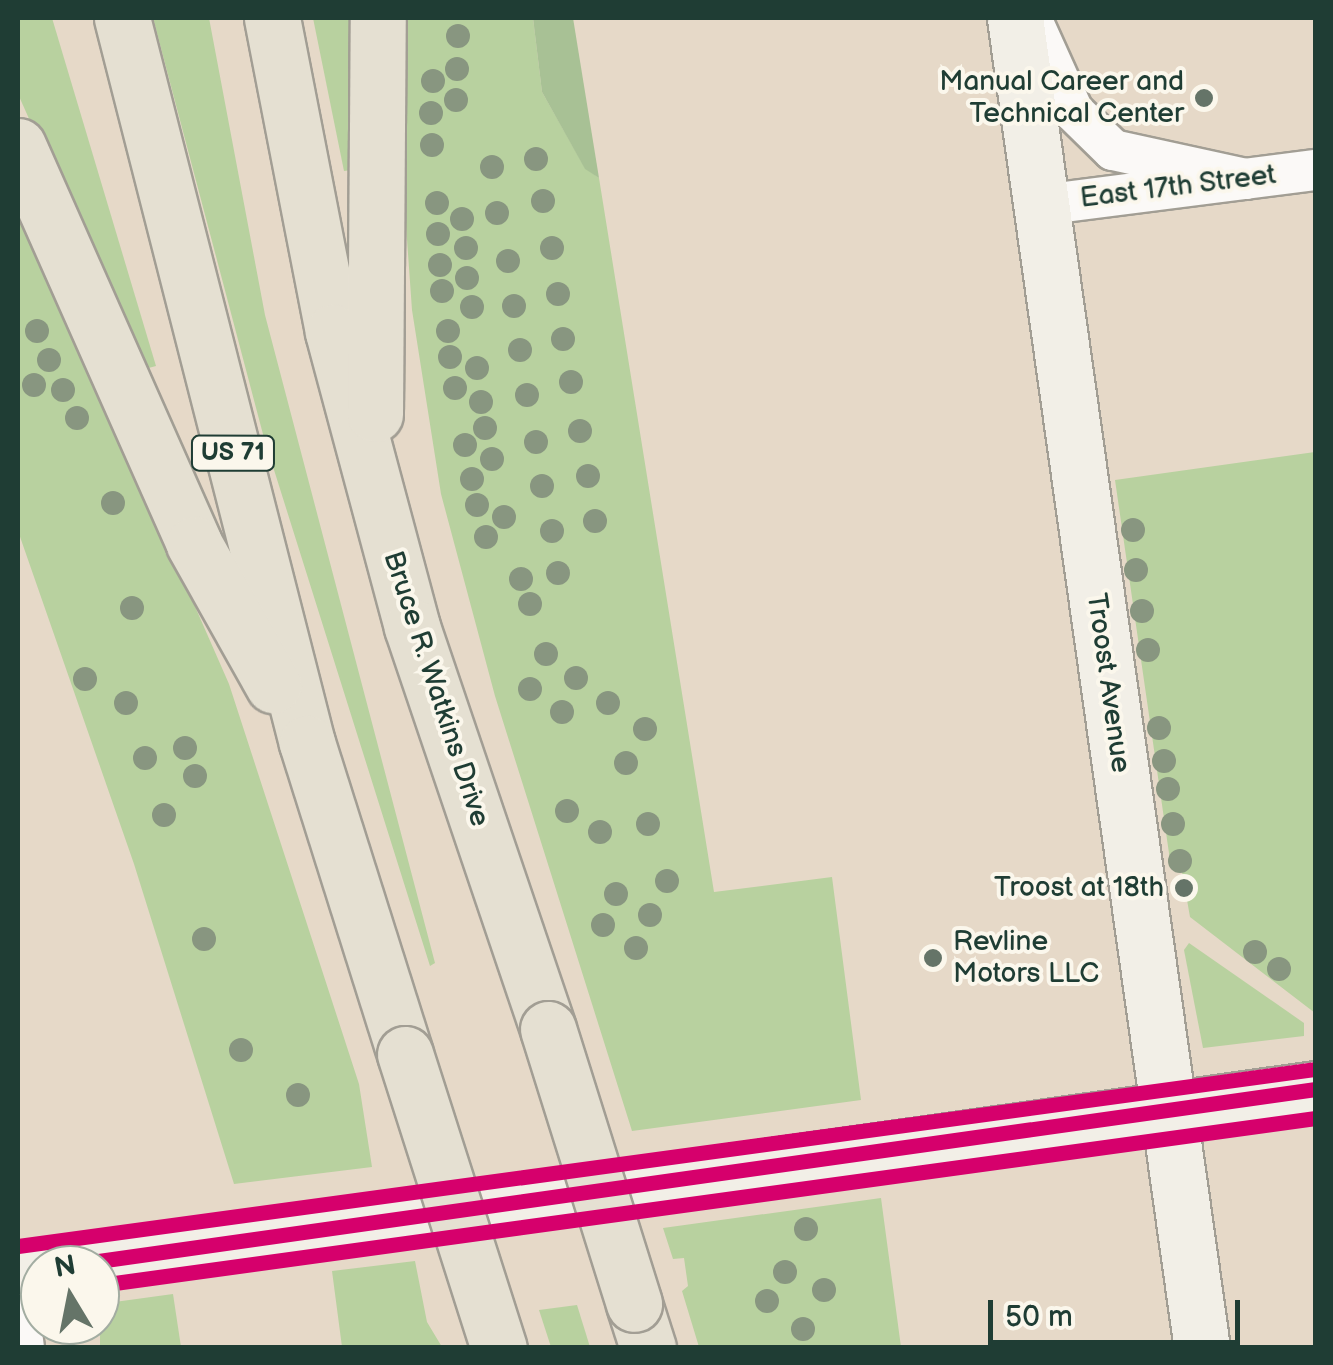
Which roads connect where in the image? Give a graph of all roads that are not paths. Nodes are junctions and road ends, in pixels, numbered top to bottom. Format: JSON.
{"nodes":[{"id":1,"x":89,"y":18,"type":"edge"},
{"id":2,"x":122,"y":18,"type":"edge"},
{"id":3,"x":272,"y":18,"type":"edge"},
{"id":4,"x":378,"y":18,"type":"edge"},
{"id":5,"x":1015,"y":18,"type":"edge"},
{"id":6,"x":1031,"y":18,"type":"edge"},
{"id":7,"x":18,"y":146,"type":"edge"},
{"id":8,"x":159,"y":163,"type":"junction"},
{"id":9,"x":1316,"y":170,"type":"edge"},
{"id":10,"x":1246,"y":180,"type":"junction"},
{"id":11,"x":1041,"y":206,"type":"junction"},
{"id":12,"x":376,"y":492,"type":"junction"},
{"id":13,"x":308,"y":744,"type":"junction"},
{"id":14,"x":1316,"y":1089,"type":"edge"},
{"id":15,"x":1169,"y":1110,"type":"junction"},
{"id":16,"x":120,"y":1258,"type":"edge"},
{"id":17,"x":18,"y":1302,"type":"edge"},
{"id":18,"x":641,"y":1326,"type":"edge"},
{"id":19,"x":24,"y":1348,"type":"edge"},
{"id":20,"x":499,"y":1348,"type":"edge"},
{"id":21,"x":1202,"y":1348,"type":"edge"}],
"edges":[{"from":1,"to":8,"type":"highway"},
{"from":2,"to":8,"type":"highway","number":"US 71"},
{"from":3,"to":12,"type":"highway","name":"Bruce R. Watkins Drive"},
{"from":4,"to":12,"type":"highway"},
{"from":5,"to":11,"type":"main road","name":"Troost Avenue"},
{"from":6,"to":10,"type":"street"},
{"from":7,"to":13,"type":"highway"},
{"from":8,"to":13,"type":"highway","number":"US 71"},
{"from":9,"to":10,"type":"street","name":"East 17th Street"},
{"from":10,"to":11,"type":"street","name":"East 17th Street"},
{"from":11,"to":15,"type":"main road","name":"Troost Avenue"},
{"from":12,"to":18,"type":"highway","name":"Bruce R. Watkins Drive","bridge":true},
{"from":13,"to":20,"type":"highway","number":"US 71","bridge":true},
{"from":14,"to":15,"type":"main road"},
{"from":15,"to":16,"type":"main road"},
{"from":15,"to":21,"type":"main road","name":"Troost Avenue"},
{"from":17,"to":19,"type":"street"}]}
